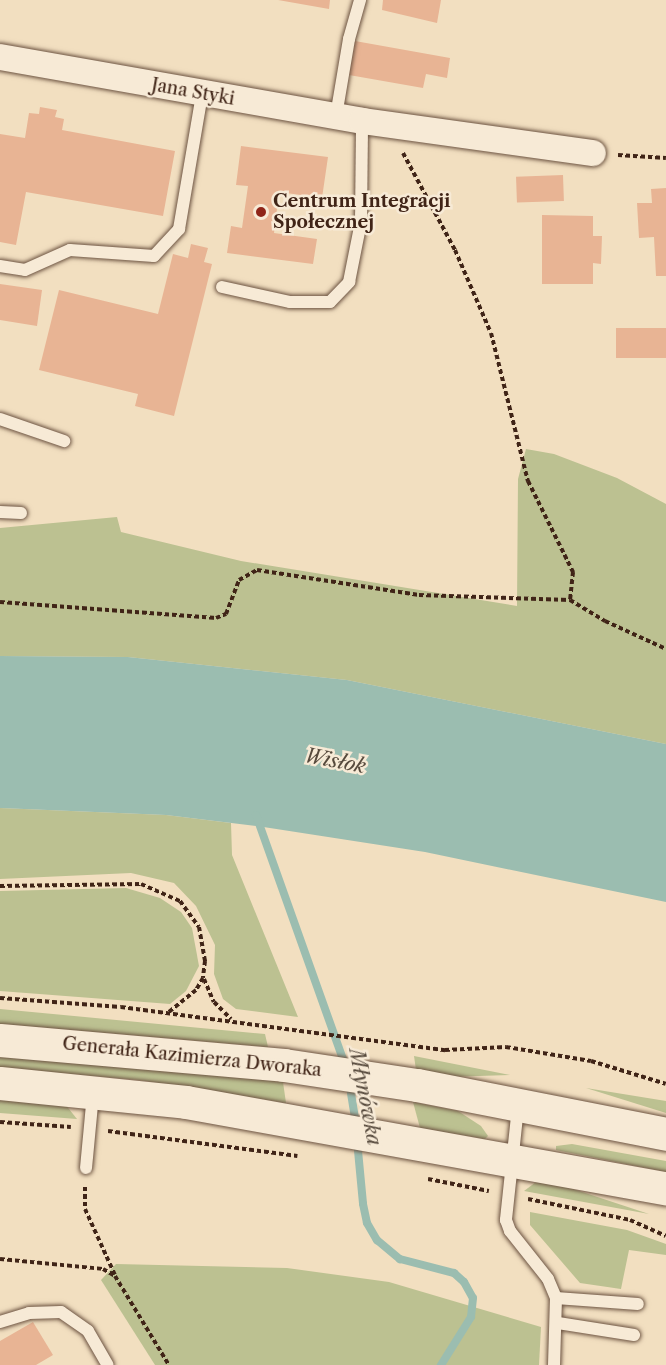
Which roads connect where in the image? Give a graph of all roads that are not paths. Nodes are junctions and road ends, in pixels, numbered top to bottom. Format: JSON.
{"nodes":[{"id":1,"x":360,"y":0,"type":"edge"},
{"id":2,"x":0,"y":57,"type":"edge"},
{"id":3,"x":202,"y":94,"type":"junction"},
{"id":4,"x":336,"y":116,"type":"junction"},
{"id":5,"x":374,"y":123,"type":"junction"},
{"id":6,"x":593,"y":153,"type":"road end"},
{"id":7,"x":0,"y":266,"type":"edge"},
{"id":8,"x":222,"y":288,"type":"dead end"},
{"id":9,"x":0,"y":419,"type":"edge"},
{"id":10,"x":64,"y":441,"type":"dead end"},
{"id":11,"x":0,"y":512,"type":"edge"},
{"id":12,"x":21,"y":513,"type":"dead end"},
{"id":13,"x":0,"y":1040,"type":"edge"},
{"id":14,"x":0,"y":1083,"type":"edge"},
{"id":15,"x":93,"y":1090,"type":"junction"},
{"id":16,"x":518,"y":1106,"type":"junction"},
{"id":17,"x":666,"y":1134,"type":"edge"},
{"id":18,"x":510,"y":1159,"type":"junction"},
{"id":19,"x":86,"y":1168,"type":"road end"},
{"id":20,"x":666,"y":1188,"type":"edge"},
{"id":21,"x":556,"y":1298,"type":"junction"},
{"id":22,"x":638,"y":1304,"type":"dead end"},
{"id":23,"x":0,"y":1322,"type":"edge"},
{"id":24,"x":558,"y":1323,"type":"junction"},
{"id":25,"x":634,"y":1335,"type":"dead end"},
{"id":26,"x":108,"y":1365,"type":"edge"},
{"id":27,"x":554,"y":1365,"type":"edge"}],
"edges":[{"from":1,"to":4,"type":"lane"},
{"from":2,"to":3,"type":"street","name":"Jana Styki"},
{"from":3,"to":4,"type":"street","name":"Jana Styki"},
{"from":3,"to":7,"type":"lane"},
{"from":4,"to":5,"type":"street","name":"Jana Styki"},
{"from":5,"to":6,"type":"street","name":"Jana Styki"},
{"from":5,"to":8,"type":"lane"},
{"from":9,"to":10,"type":"lane"},
{"from":11,"to":12,"type":"lane"},
{"from":13,"to":16,"type":"main road","name":"Generała Kazimierza Dworaka"},
{"from":14,"to":15,"type":"main road"},
{"from":15,"to":18,"type":"main road"},
{"from":15,"to":19,"type":"lane"},
{"from":16,"to":17,"type":"main road","name":"Generała Kazimierza Dworaka"},
{"from":16,"to":18,"type":"lane"},
{"from":18,"to":20,"type":"main road"},
{"from":18,"to":21,"type":"lane"},
{"from":21,"to":22,"type":"lane"},
{"from":21,"to":24,"type":"lane"},
{"from":23,"to":26,"type":"lane"},
{"from":24,"to":25,"type":"lane"},
{"from":24,"to":27,"type":"lane"}]}
